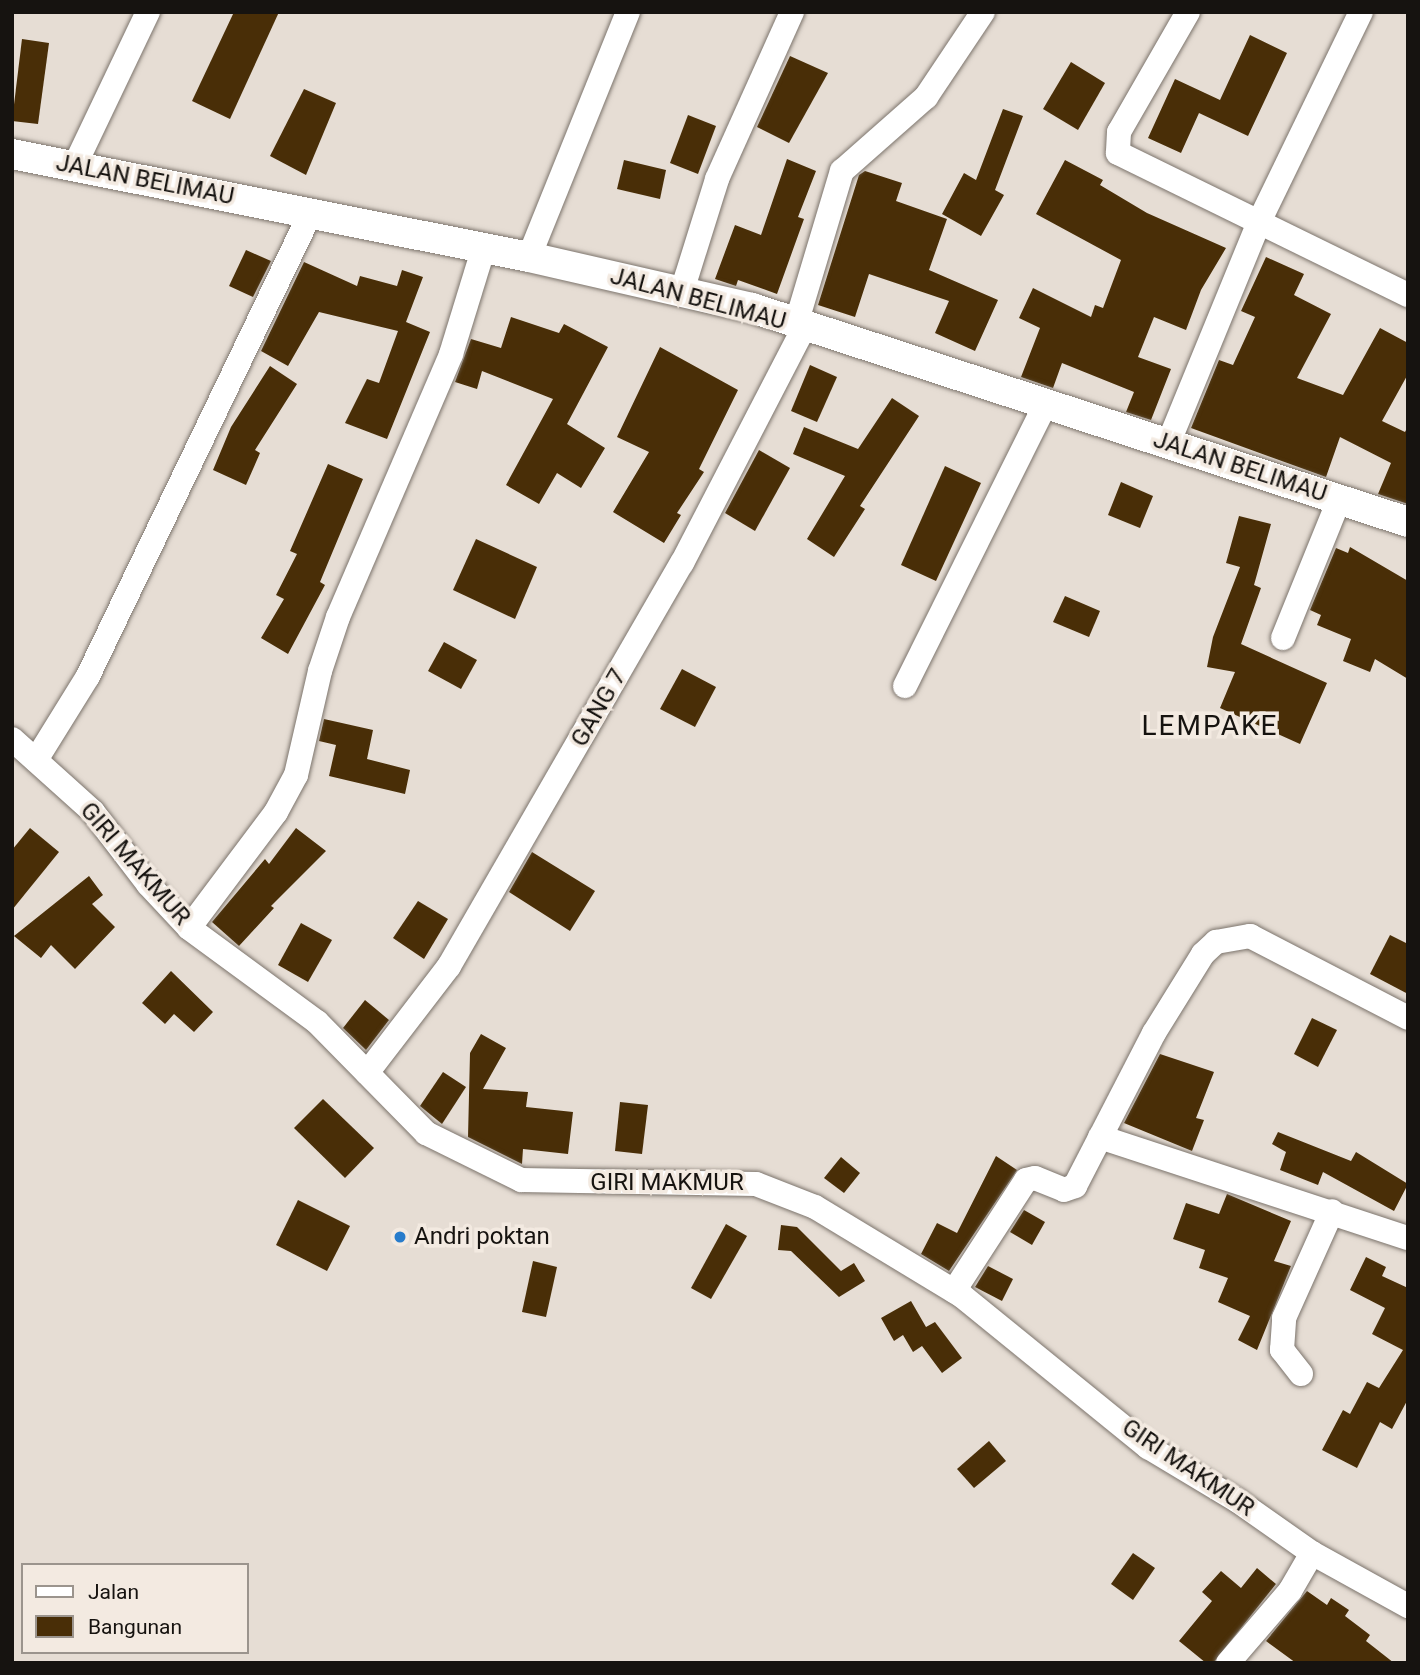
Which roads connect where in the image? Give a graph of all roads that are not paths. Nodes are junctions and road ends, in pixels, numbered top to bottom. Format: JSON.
{"nodes":[{"id":1,"x":148,"y":12,"type":"edge"},
{"id":2,"x":628,"y":12,"type":"edge"},
{"id":3,"x":792,"y":12,"type":"edge"},
{"id":4,"x":983,"y":12,"type":"edge"},
{"id":5,"x":1188,"y":12,"type":"edge"},
{"id":6,"x":1361,"y":12,"type":"edge"},
{"id":7,"x":12,"y":154,"type":"edge"},
{"id":8,"x":74,"y":167,"type":"junction"},
{"id":9,"x":311,"y":212,"type":"junction"},
{"id":10,"x":1259,"y":222,"type":"junction"},
{"id":11,"x":483,"y":250,"type":"junction"},
{"id":12,"x":528,"y":257,"type":"junction"},
{"id":13,"x":682,"y":292,"type":"junction"},
{"id":14,"x":1408,"y":295,"type":"edge"},
{"id":15,"x":800,"y":326,"type":"junction"},
{"id":16,"x":1045,"y":405,"type":"junction"},
{"id":17,"x":1168,"y":443,"type":"junction"},
{"id":18,"x":1339,"y":500,"type":"junction"},
{"id":19,"x":1408,"y":522,"type":"edge"},
{"id":20,"x":1283,"y":638,"type":"dead end"},
{"id":21,"x":905,"y":686,"type":"dead end"},
{"id":22,"x":12,"y":739,"type":"edge"},
{"id":23,"x":36,"y":760,"type":"junction"},
{"id":24,"x":189,"y":928,"type":"junction"},
{"id":25,"x":1408,"y":1018,"type":"edge"},
{"id":26,"x":367,"y":1073,"type":"junction"},
{"id":27,"x":1100,"y":1137,"type":"junction"},
{"id":28,"x":1332,"y":1211,"type":"junction"},
{"id":29,"x":1408,"y":1238,"type":"edge"},
{"id":30,"x":954,"y":1291,"type":"junction"},
{"id":31,"x":1301,"y":1374,"type":"dead end"},
{"id":32,"x":1312,"y":1553,"type":"junction"},
{"id":33,"x":1408,"y":1606,"type":"edge"},
{"id":34,"x":1228,"y":1663,"type":"edge"}],
"edges":[{"from":1,"to":8,"type":"street"},
{"from":2,"to":12,"type":"street"},
{"from":3,"to":13,"type":"street"},
{"from":4,"to":15,"type":"street","name":"GANG 7"},
{"from":5,"to":10,"type":"street"},
{"from":6,"to":10,"type":"street"},
{"from":7,"to":8,"type":"street","name":"JALAN BELIMAU"},
{"from":8,"to":9,"type":"street","name":"JALAN BELIMAU"},
{"from":9,"to":11,"type":"street","name":"JALAN BELIMAU"},
{"from":9,"to":23,"type":"street"},
{"from":10,"to":14,"type":"street"},
{"from":10,"to":17,"type":"street"},
{"from":11,"to":12,"type":"street","name":"JALAN BELIMAU"},
{"from":11,"to":24,"type":"street"},
{"from":12,"to":13,"type":"street","name":"JALAN BELIMAU"},
{"from":13,"to":15,"type":"street","name":"JALAN BELIMAU"},
{"from":15,"to":16,"type":"street","name":"JALAN BELIMAU"},
{"from":15,"to":26,"type":"street","name":"GANG 7"},
{"from":16,"to":17,"type":"street","name":"JALAN BELIMAU"},
{"from":16,"to":21,"type":"street"},
{"from":17,"to":18,"type":"street","name":"JALAN BELIMAU"},
{"from":18,"to":19,"type":"street","name":"JALAN BELIMAU"},
{"from":18,"to":20,"type":"street"},
{"from":22,"to":23,"type":"street","name":"GIRI MAKMUR"},
{"from":23,"to":24,"type":"street","name":"GIRI MAKMUR"},
{"from":24,"to":26,"type":"street","name":"GIRI MAKMUR"},
{"from":25,"to":27,"type":"street"},
{"from":26,"to":30,"type":"street","name":"GIRI MAKMUR"},
{"from":27,"to":28,"type":"street"},
{"from":27,"to":30,"type":"street"},
{"from":28,"to":29,"type":"street"},
{"from":28,"to":31,"type":"street"},
{"from":30,"to":32,"type":"street","name":"GIRI MAKMUR"},
{"from":32,"to":33,"type":"street","name":"GIRI MAKMUR"},
{"from":32,"to":34,"type":"street"}]}
